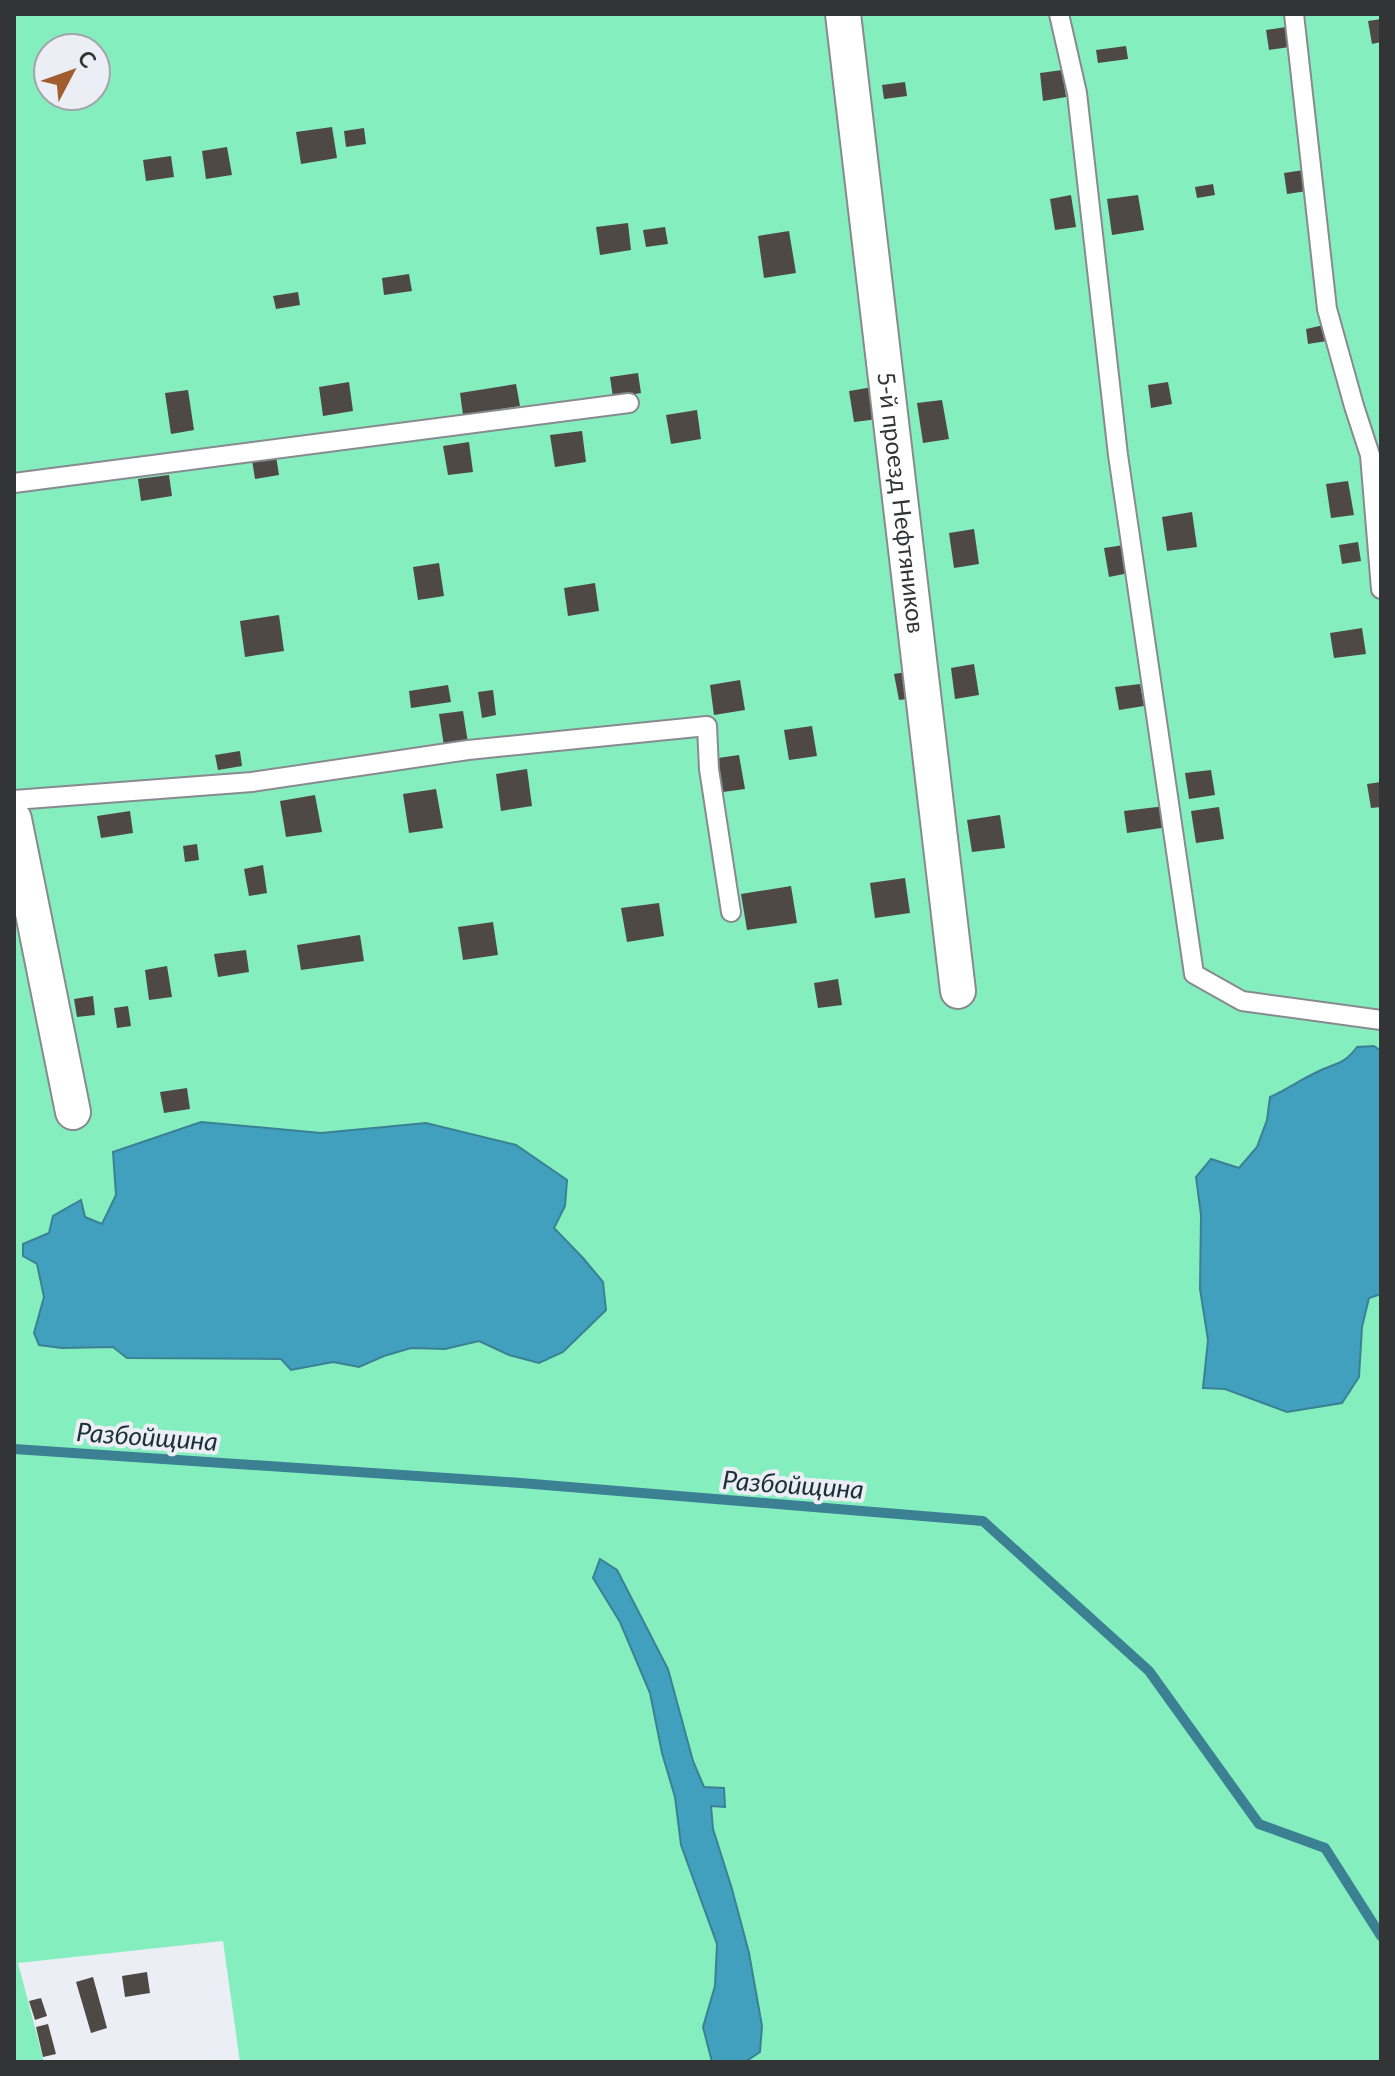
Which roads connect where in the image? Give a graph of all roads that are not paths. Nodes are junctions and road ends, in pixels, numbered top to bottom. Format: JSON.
{"nodes":[{"id":1,"x":843,"y":14,"type":"edge"},
{"id":2,"x":1059,"y":14,"type":"edge"},
{"id":3,"x":1294,"y":14,"type":"edge"},
{"id":4,"x":629,"y":403,"type":"dead end"},
{"id":5,"x":14,"y":483,"type":"edge"},
{"id":6,"x":1381,"y":589,"type":"edge"},
{"id":7,"x":14,"y":800,"type":"edge"},
{"id":8,"x":14,"y":819,"type":"edge"},
{"id":9,"x":731,"y":912,"type":"dead end"},
{"id":10,"x":958,"y":991,"type":"dead end"},
{"id":11,"x":1381,"y":1020,"type":"edge"},
{"id":12,"x":73,"y":1112,"type":"dead end"}],
"edges":[{"from":1,"to":10,"type":"street","name":"5-й проезд Нефтяников"},
{"from":2,"to":11,"type":"lane"},
{"from":3,"to":6,"type":"lane"},
{"from":4,"to":5,"type":"lane"},
{"from":7,"to":9,"type":"lane"},
{"from":8,"to":12,"type":"street"}]}
